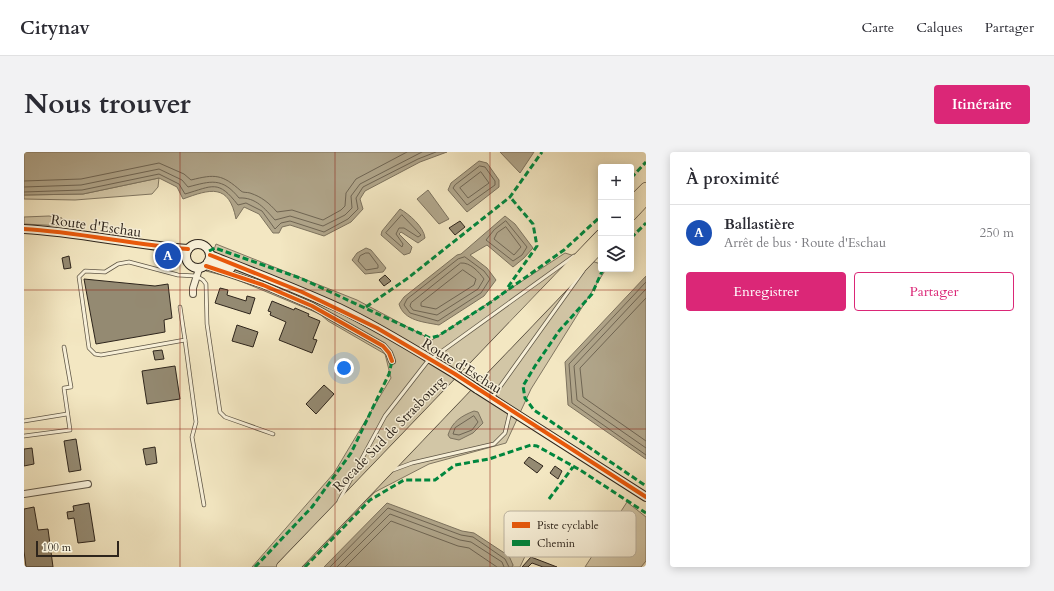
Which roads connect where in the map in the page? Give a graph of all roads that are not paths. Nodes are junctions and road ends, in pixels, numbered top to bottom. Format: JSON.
{"nodes":[{"id":1,"x":646,"y":188,"type":"edge"},
{"id":2,"x":646,"y":199,"type":"edge"},
{"id":3,"x":634,"y":200,"type":"edge"},
{"id":4,"x":634,"y":212,"type":"edge"},
{"id":5,"x":24,"y":229,"type":"edge"},
{"id":6,"x":601,"y":236,"type":"edge"},
{"id":7,"x":596,"y":248,"type":"edge"},
{"id":8,"x":187,"y":253,"type":"junction"},
{"id":9,"x":204,"y":266,"type":"junction"},
{"id":10,"x":193,"y":294,"type":"dead end"},
{"id":11,"x":180,"y":307,"type":"dead end"},
{"id":12,"x":185,"y":340,"type":"junction"},
{"id":13,"x":64,"y":347,"type":"dead end"},
{"id":14,"x":431,"y":360,"type":"junction"},
{"id":15,"x":392,"y":361,"type":"dead end"},
{"id":16,"x":492,"y":398,"type":"junction"},
{"id":17,"x":510,"y":410,"type":"junction"},
{"id":18,"x":67,"y":414,"type":"junction"},
{"id":19,"x":24,"y":421,"type":"edge"},
{"id":20,"x":273,"y":434,"type":"dead end"},
{"id":21,"x":24,"y":436,"type":"edge"},
{"id":22,"x":88,"y":484,"type":"dead end"},
{"id":23,"x":373,"y":484,"type":"junction"},
{"id":24,"x":24,"y":494,"type":"edge"},
{"id":25,"x":646,"y":497,"type":"edge"},
{"id":26,"x":204,"y":505,"type":"dead end"},
{"id":27,"x":331,"y":515,"type":"junction"},
{"id":28,"x":282,"y":567,"type":"edge"},
{"id":29,"x":294,"y":567,"type":"edge"}],
"edges":[{"from":1,"to":3,"type":"highway"},
{"from":2,"to":4,"type":"highway"},
{"from":5,"to":8,"type":"main road","name":"Route d'Eschau"},
{"from":6,"to":7,"type":"highway","name":"Rocade Sud de Strasbourg"},
{"from":7,"to":14,"type":"lane"},
{"from":7,"to":16,"type":"lane"},
{"from":7,"to":23,"type":"highway","name":"Rocade Sud de Strasbourg"},
{"from":7,"to":27,"type":"highway","name":"Rocade Sud de Strasbourg"},
{"from":8,"to":9,"type":"main road"},
{"from":8,"to":9,"type":"main road"},
{"from":9,"to":10,"type":"street"},
{"from":9,"to":12,"type":"lane"},
{"from":9,"to":14,"type":"main road","name":"Route d'Eschau"},
{"from":9,"to":15,"type":"street"},
{"from":9,"to":20,"type":"lane"},
{"from":11,"to":12,"type":"lane"},
{"from":12,"to":26,"type":"lane"},
{"from":13,"to":18,"type":"lane"},
{"from":14,"to":16,"type":"main road","name":"Route d'Eschau","bridge":true},
{"from":14,"to":27,"type":"lane"},
{"from":16,"to":17,"type":"main road","name":"Route d'Eschau"},
{"from":17,"to":23,"type":"lane"},
{"from":17,"to":25,"type":"main road","name":"Route d'Eschau"},
{"from":18,"to":19,"type":"lane"},
{"from":18,"to":21,"type":"lane"},
{"from":22,"to":24,"type":"street"},
{"from":23,"to":29,"type":"highway","name":"Rocade Sud de Strasbourg"},
{"from":27,"to":28,"type":"highway","name":"Rocade Sud de Strasbourg"}]}
